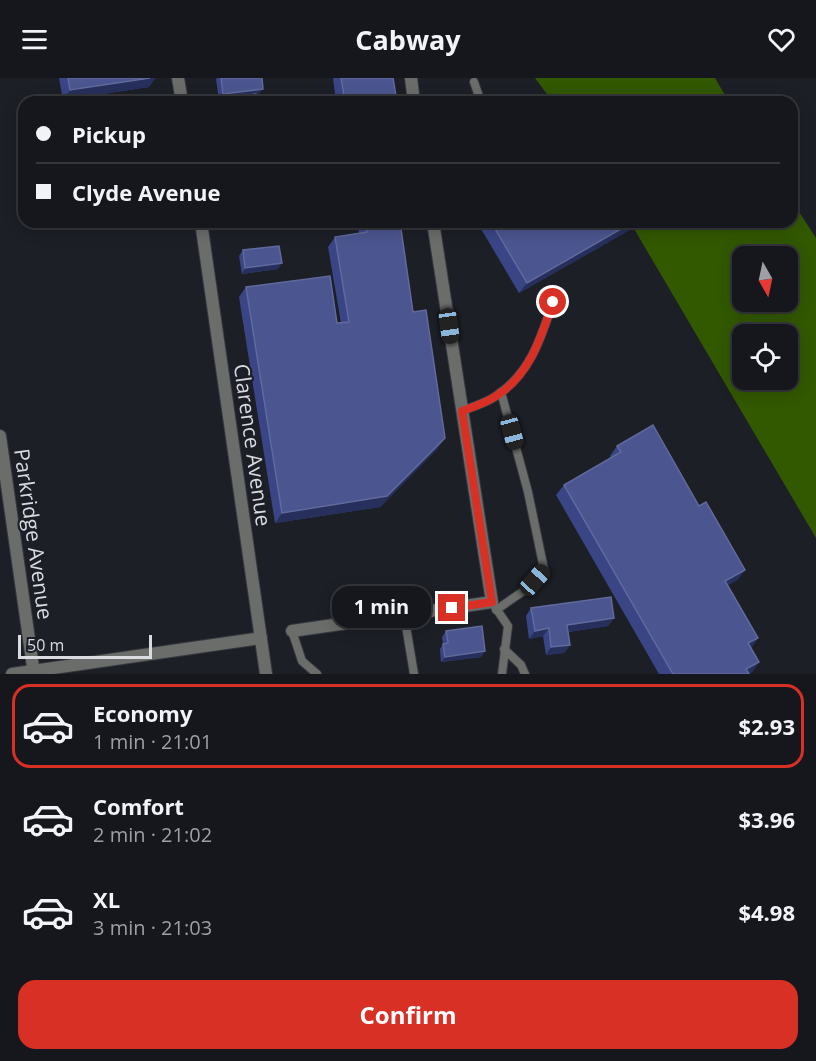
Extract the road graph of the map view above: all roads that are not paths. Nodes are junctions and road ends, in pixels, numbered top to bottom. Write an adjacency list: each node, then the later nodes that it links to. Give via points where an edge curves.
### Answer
1 (178, 78): 4 (street)
2 (411, 78): 5 (street)
3 (474, 82): 6 (lane)
4 (181, 96)
5 (413, 96)
6 (479, 96)
7 (202, 228): 16 (street, Clarence Avenue)
8 (434, 228): 11 (street)
9 (553, 302): 10 (lane, via 537,350)
10 (501, 392): 11 (lane); 13 (lane, via 544,570 525,590)
11 (462, 411): 13 (street)
12 (0, 436): 18 (street, Parkridge Avenue)
13 (494, 606): 14 (street); 17 (lane, via 508,626)
14 (404, 614): 15 (street); 22 (lane)
15 (292, 631): 21 (lane, via 302,661)
16 (261, 638): 18 (street); 20 (street, Clarence Avenue)
17 (504, 649): 23 (lane); 24 (lane)
18 (34, 672): 19 (street)
19 (12, 674)
20 (266, 674)
21 (317, 674)
22 (414, 674)
23 (502, 674)
24 (525, 674)

